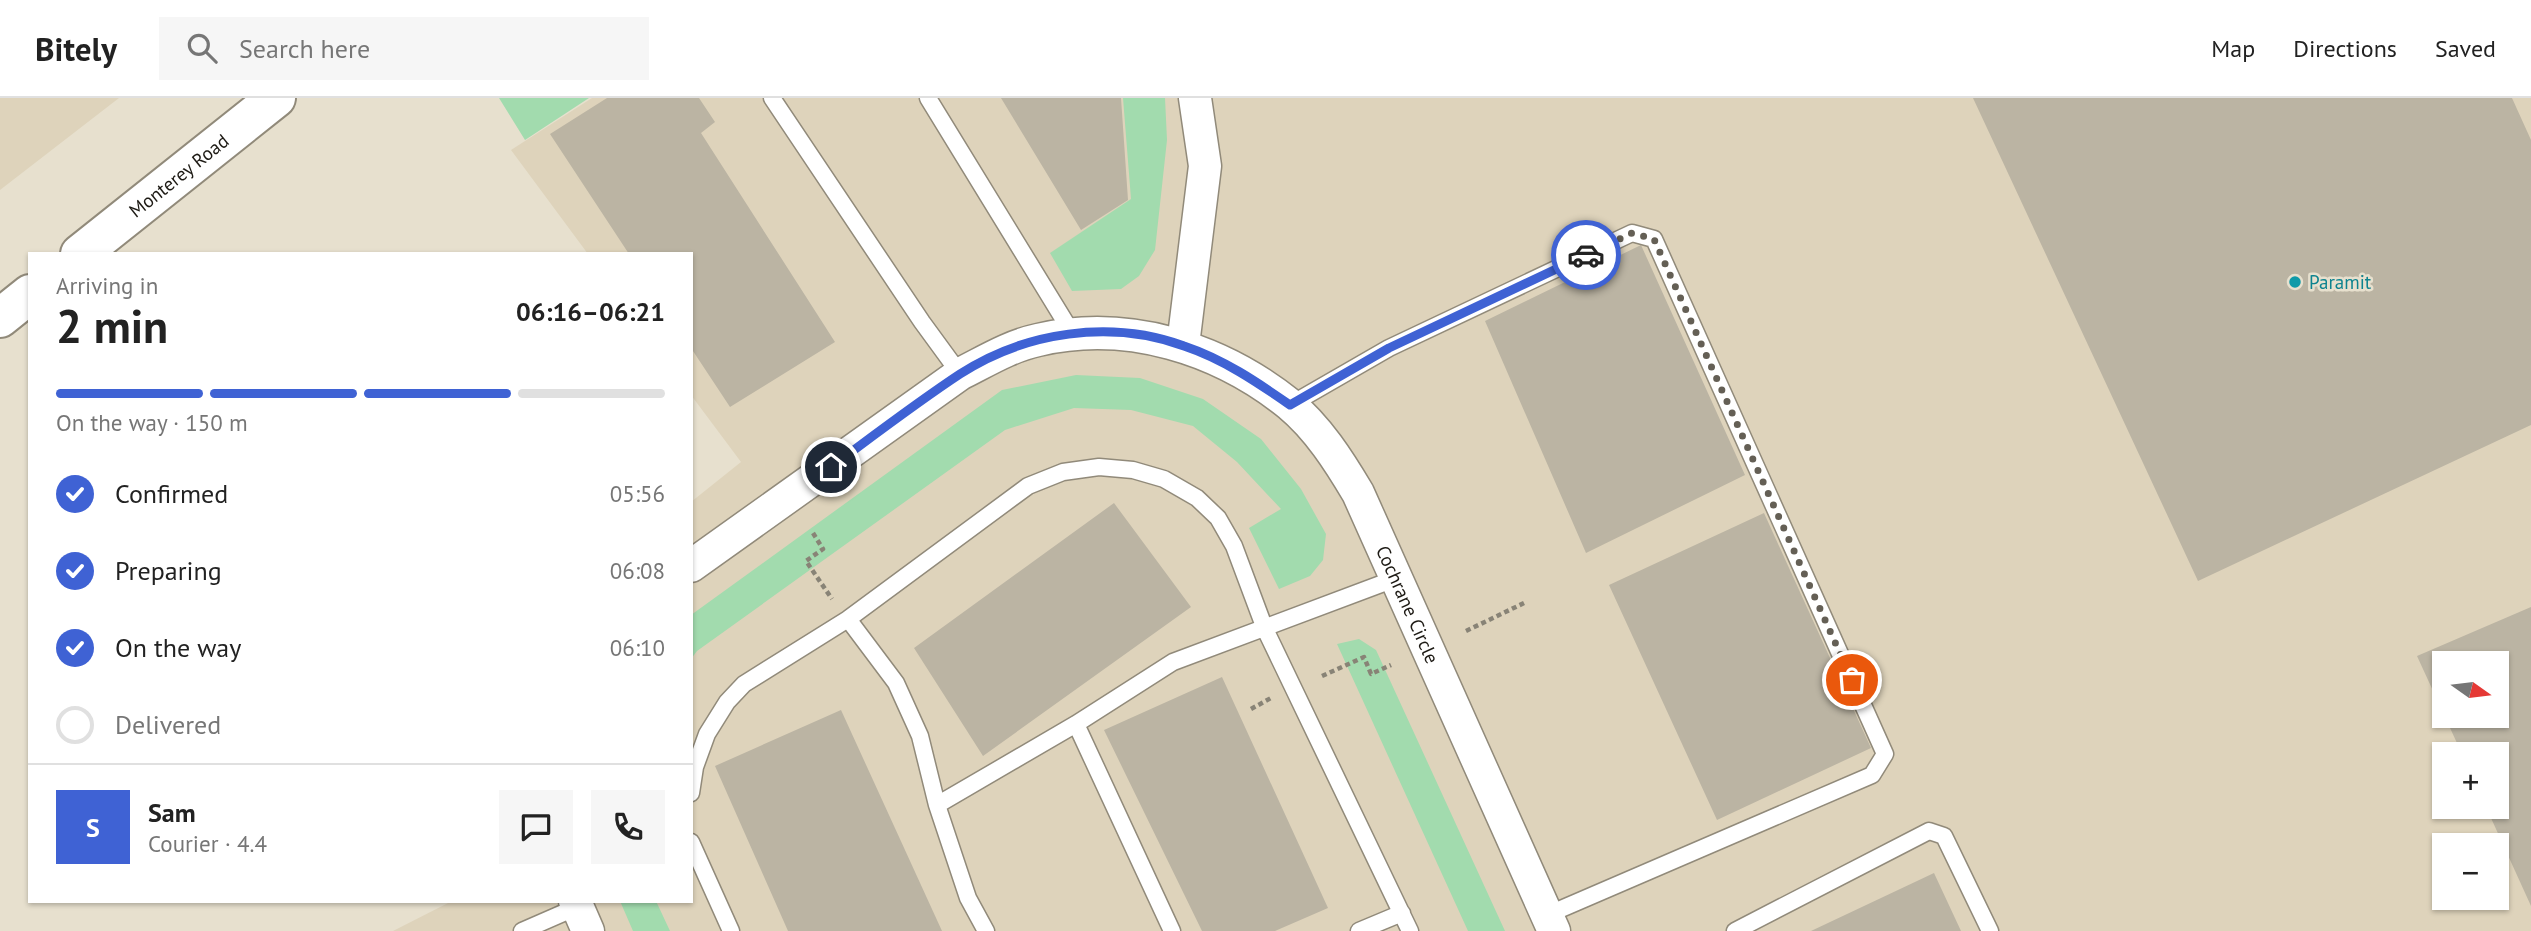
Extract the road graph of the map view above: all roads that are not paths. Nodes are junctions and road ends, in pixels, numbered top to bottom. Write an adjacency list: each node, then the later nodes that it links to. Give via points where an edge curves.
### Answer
1 (276, 98): 5 (main road, Monterey Road)
2 (772, 98): 10 (lane)
3 (928, 98): 8 (lane)
4 (1195, 98): 9 (street, via 1205,166)
5 (83, 252)
6 (28, 296): 7 (main road)
7 (0, 318)
8 (1072, 333): 9 (street, Cochrane Circle, via 1130,335); 10 (street, Cochrane Circle, via 1002,352)
9 (1183, 345): 11 (street, Cochrane Circle, via 1227,364)
10 (960, 374): 12 (street, Cochrane Circle)
11 (1290, 405): 13 (street, Cochrane Circle, via 1318,434 1358,493); 22 (lane, via 1389,348 1632,233 1654,239 1885,754 1872,775)
12 (693, 565)
13 (1397, 578): 15 (lane); 22 (street, Cochrane Circle)
14 (848, 619): 15 (lane, via 1028,486 1063,472 1098,467 1164,479 1197,498 1218,518 1234,546); 17 (lane, via 744,684 707,734); 18 (lane, via 897,683 920,736)
15 (1265, 629): 16 (lane, via 1173,662); 21 (lane)
16 (1076, 724): 18 (lane); 26 (lane)
17 (693, 780)
18 (937, 805): 25 (lane, via 968,898)
19 (693, 847): 24 (lane)
20 (580, 913): 23 (lane)
21 (1402, 913): 27 (lane); 28 (lane)
22 (1551, 923)
23 (522, 931)
24 (730, 931)
25 (986, 931)
26 (1172, 931)
27 (1359, 931)
28 (1410, 931)
29 (1735, 931): 30 (lane, via 1929,831 1944,836)
30 (1990, 931)

